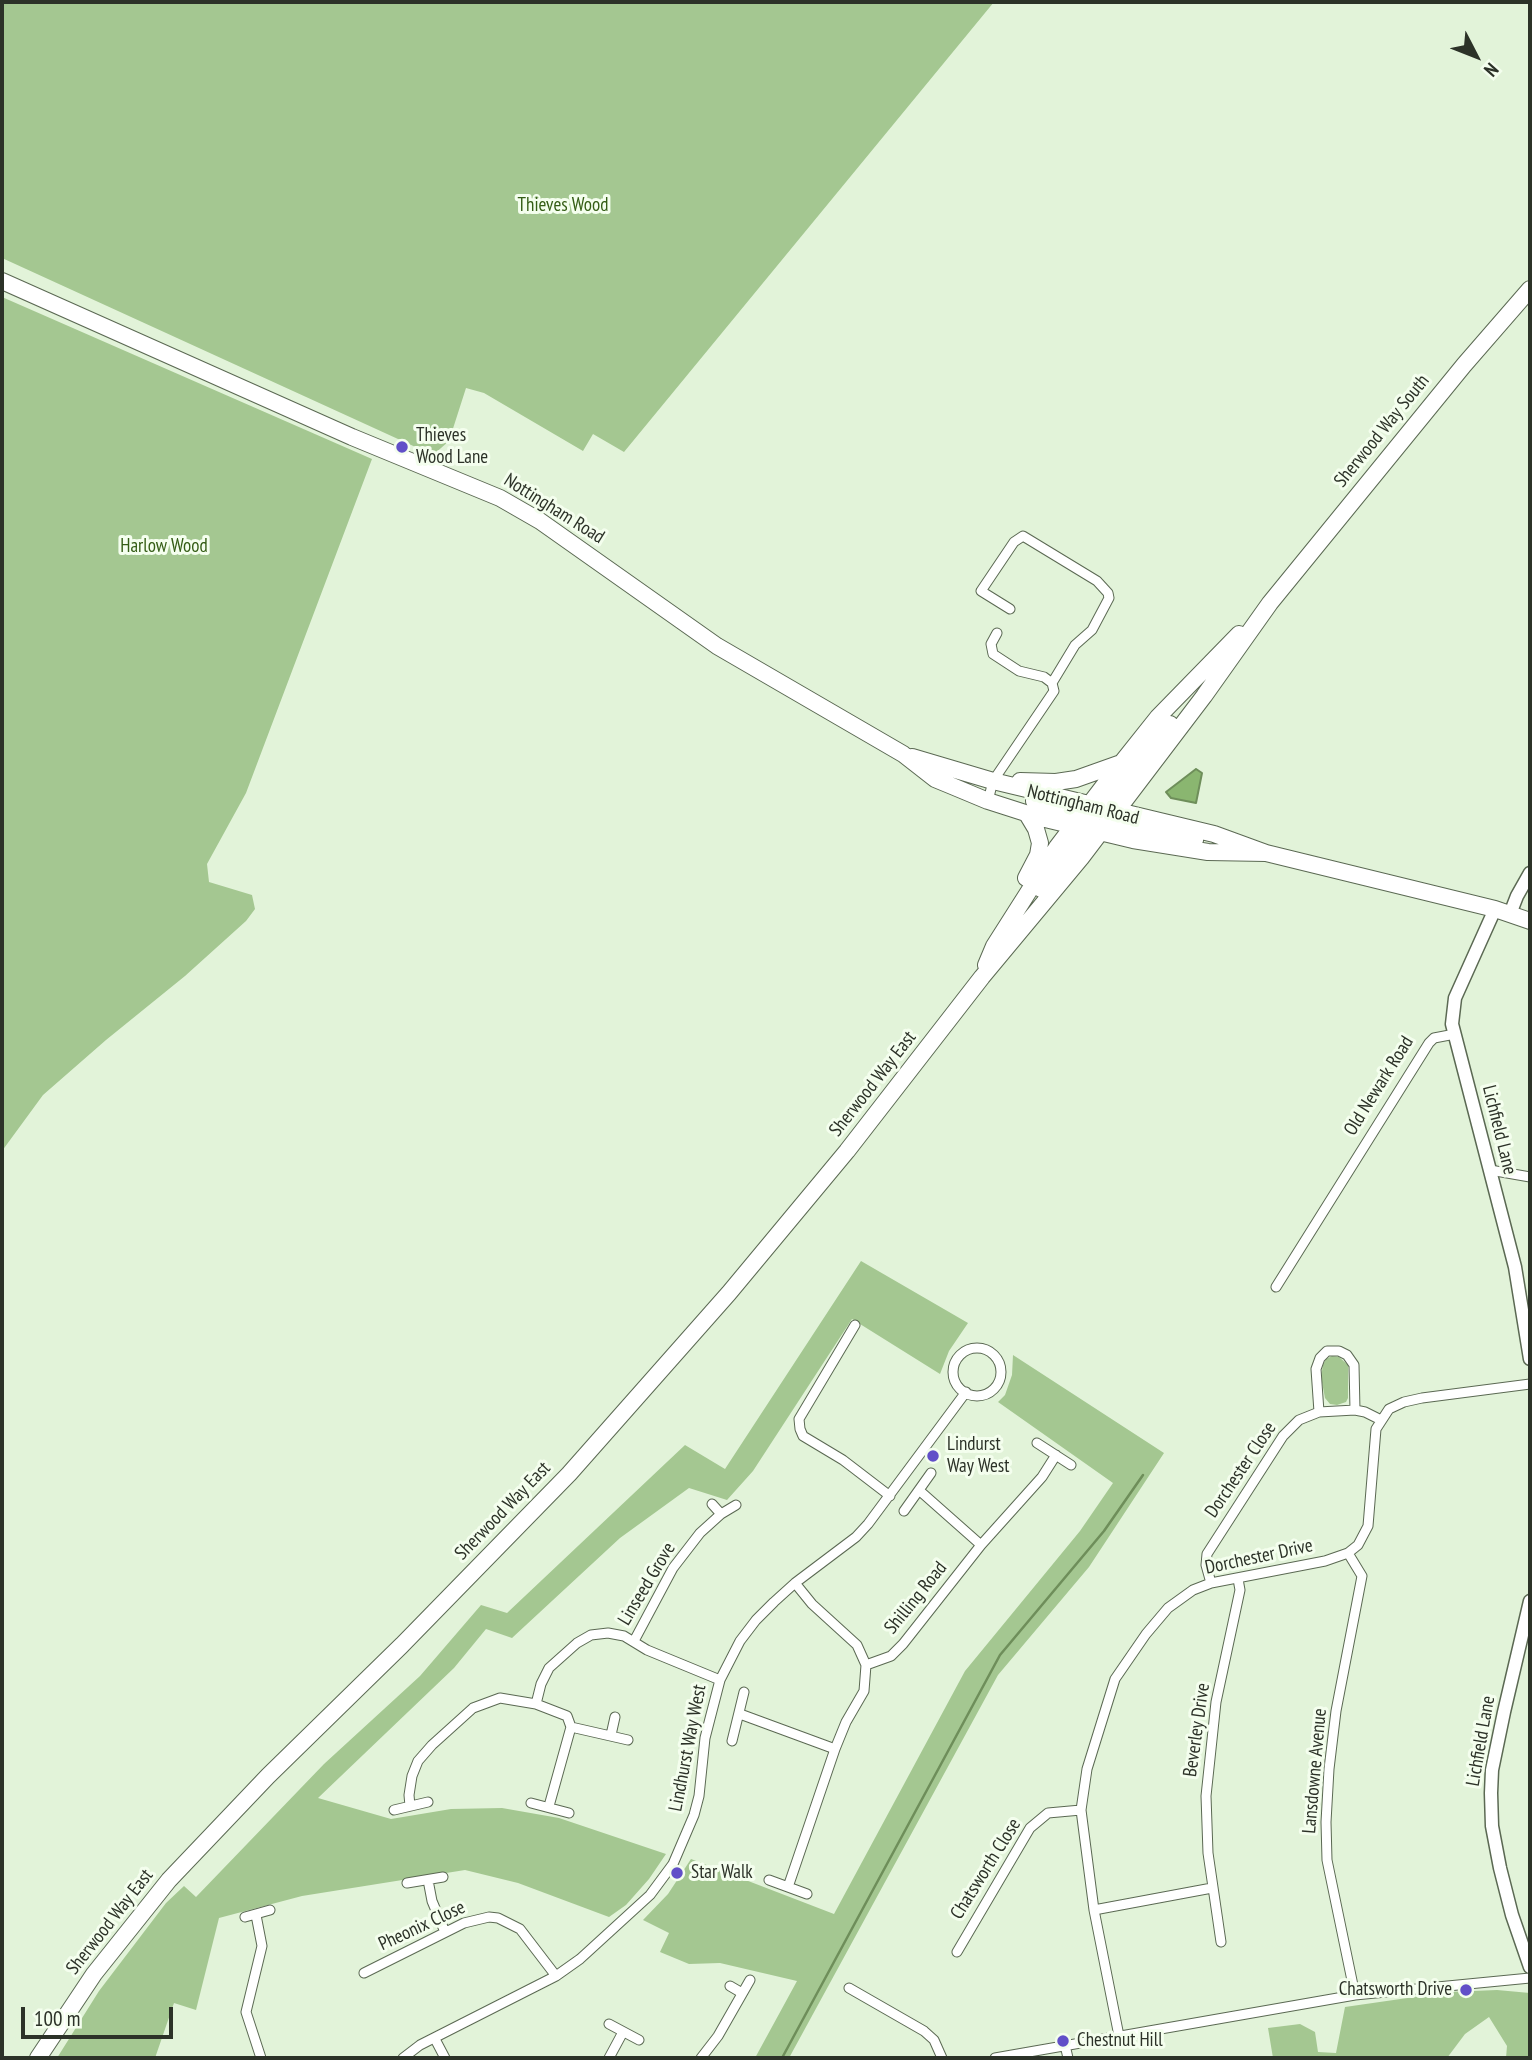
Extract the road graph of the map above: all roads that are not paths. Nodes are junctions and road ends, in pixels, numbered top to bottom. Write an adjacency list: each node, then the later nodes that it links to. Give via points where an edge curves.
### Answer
1 (2, 281): 7 (highway, Nottingham Road, via 500,498 540,521 717,646)
2 (1530, 289): 3 (highway, Sherwood Way South)
3 (1270, 603): 8 (highway, Sherwood Way South, via 1170,704); 12 (highway, Sherwood Way South, via 1204,696)
4 (1010, 609): 6 (street, via 981,591 1014,542 1023,536 1097,581 1108,593 1092,630 1075,645)
5 (997, 633): 6 (street, via 991,644 993,654 1019,671)
6 (1052, 683): 9 (street, via 1054,691)
7 (903, 754): 9 (highway, Nottingham Road); 10 (highway, Nottingham Road, via 935,779)
8 (1121, 763): 9 (highway, via 1066,781); 12 (highway, Sherwood Way South)
9 (993, 781): 10 (street); 12 (highway, Nottingham Road)
10 (988, 802): 11 (highway, Nottingham Road)
11 (1027, 814): 12 (highway, Nottingham Road); 16 (highway, via 1040,843)
12 (1095, 818): 13 (highway, Nottingham Road, via 1214,834); 13 (highway, Nottingham Road, via 1133,840 1208,852); 16 (highway, via 1034,897); 18 (highway, Sherwood Way East, via 1036,914)
13 (1266, 853): 15 (highway, Nottingham Road)
14 (1530, 873): 15 (street)
15 (1503, 912): 17 (highway, Nottingham Road); 19 (street, via 1455,998)
16 (1014, 915): 18 (highway, Sherwood Way East, via 994,946)
17 (1530, 921)
18 (982, 977): 96 (highway, Sherwood Way East, via 847,1151 569,1474 169,1881 94,1974)
19 (1455, 1034): 20 (street, Lichfield Lane); 22 (street, Old Newark Road, via 1429,1043)
20 (1490, 1170): 21 (street); 24 (street, Lichfield Lane, via 1515,1267)
21 (1530, 1177)
22 (1276, 1287)
23 (855, 1325): 35 (street, via 799,1419 800,1429 803,1436)
24 (1530, 1359)
25 (1530, 1384): 29 (street, via 1405,1402 1389,1409)
26 (966, 1392): 26 (street, via 954,1377 961,1354 973,1349 991,1352 1001,1367 997,1385 982,1395); 35 (street, Lindhurst Way West)
27 (1355, 1410): 28 (street, Dorchester Close); 28 (street, via 1354,1365 1347,1355 1327,1351 1316,1369); 29 (street, Dorchester Close)
28 (1319, 1412): 44 (street, Dorchester Close, via 1298,1420 1283,1436 1222,1528 1208,1554)
29 (1381, 1420): 41 (street, via 1376,1429 1368,1526)
30 (1037, 1443): 31 (street)
31 (1056, 1455): 32 (street); 40 (street, Shilling Road, via 1035,1486)
32 (1071, 1465)
33 (932, 1473): 34 (street)
34 (920, 1490): 38 (street); 40 (street)
35 (890, 1496): 43 (street, Lindhurst Way West, via 856,1537)
36 (712, 1504): 39 (street)
37 (736, 1505): 39 (street, Linseed Grove)
38 (904, 1511)
39 (720, 1514): 46 (street, Linseed Grove, via 673,1568)
40 (981, 1545): 47 (street, Shilling Road, via 903,1644 891,1656)
41 (1348, 1553): 42 (street, Dorchester Drive); 89 (street, Lansdowne Avenue, via 1362,1576 1336,1711 1326,1822 1327,1860)
42 (1238, 1579): 44 (street, Dorchester Drive); 70 (street, Beverley Drive, via 1235,1623 1216,1702 1206,1796)
43 (795, 1583): 47 (street, via 857,1645); 48 (street, Lindhurst Way West, via 756,1620)
44 (1211, 1583): 63 (street, Dorchester Drive, via 1168,1608 1115,1679 1087,1769)
45 (1530, 1601): 81 (street, Lichfield Lane, via 1492,1770 1491,1793 1500,1868)
46 (634, 1641): 48 (street); 50 (street, via 608,1633 577,1643 549,1668)
47 (866, 1665): 57 (street, via 864,1691)
48 (720, 1680): 83 (street, Lindhurst Way West, via 705,1738 699,1796 673,1864 638,1908)
49 (744, 1692): 51 (street)
50 (536, 1704): 53 (street, via 567,1716); 60 (street, via 500,1698 473,1708 418,1761)
51 (740, 1714): 56 (street); 57 (street)
52 (615, 1717): 54 (street)
53 (571, 1727): 54 (street); 61 (street)
54 (611, 1735): 55 (street)
55 (628, 1740)
56 (732, 1741)
57 (835, 1749): 69 (street)
58 (428, 1802): 60 (street)
59 (531, 1803): 61 (street)
60 (410, 1806): 62 (street)
61 (549, 1806): 64 (street)
62 (394, 1810)
63 (1081, 1810): 73 (street, Dorchester Drive); 77 (street, Chatsworth Close, via 1048,1814 1030,1828)
64 (569, 1812)
65 (443, 1877): 66 (street)
66 (428, 1880): 68 (street); 76 (street)
67 (769, 1880): 69 (street)
68 (407, 1883)
69 (788, 1886): 71 (street)
70 (1212, 1888): 73 (street); 78 (street, Beverley Drive)
71 (807, 1894)
72 (270, 1910): 74 (street)
73 (1094, 1910): 92 (street, Dorchester Drive)
74 (256, 1915): 75 (street); 97 (street, via 262,1946 246,2012)
75 (245, 1917)
76 (445, 1932): 82 (street, Pheonix Close); 83 (street, Pheonix Close, via 477,1918 498,1918 520,1930)
77 (964, 1940): 79 (street, Chatsworth Close); 80 (street, Chatsworth Close)
78 (1221, 1942)
79 (974, 1946)
80 (957, 1952)
81 (1530, 1967)
82 (363, 1973)
83 (555, 1976): 93 (street, Lindhurst Way West)
84 (1530, 1978): 89 (street)
85 (750, 1980): 88 (street)
86 (730, 1986): 88 (street)
87 (849, 1988): 102 (street, via 924,2031)
88 (741, 1993): 101 (street)
89 (1355, 1995): 92 (street)
90 (609, 2024): 91 (street)
91 (624, 2032): 94 (street); 100 (street)
92 (1119, 2036): 95 (street)
93 (435, 2039): 98 (street, Lindhurst Way West); 99 (street)
94 (639, 2040)
95 (1065, 2045): 103 (street); 104 (street)
96 (38, 2058)
97 (261, 2058)
98 (404, 2058)
99 (445, 2058)
100 (609, 2058)
101 (701, 2058)
102 (942, 2058)
103 (995, 2058)
104 (1068, 2058)

